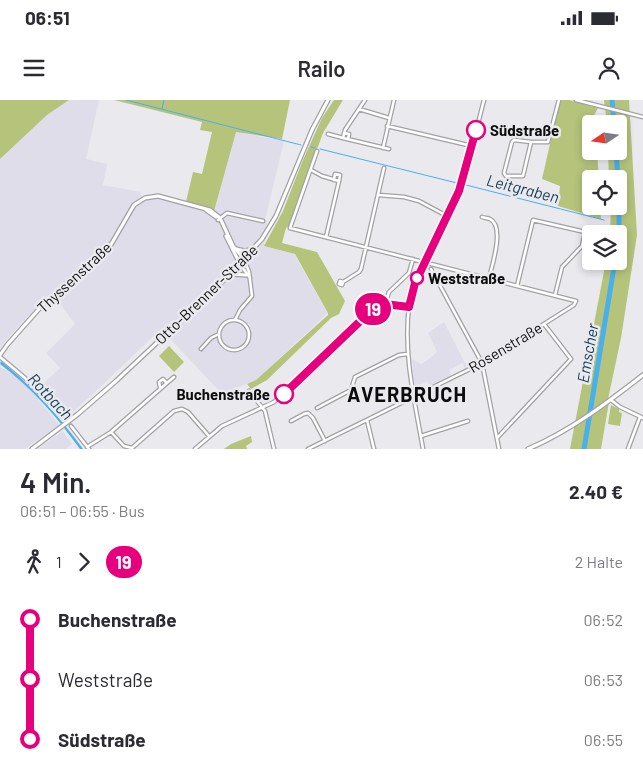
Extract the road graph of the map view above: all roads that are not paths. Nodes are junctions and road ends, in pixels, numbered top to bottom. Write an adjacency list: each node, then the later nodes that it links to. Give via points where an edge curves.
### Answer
1 (328, 100): 32 (street, Otto-Brenner-Straße, via 276,216)
2 (365, 100): 7 (street)
3 (394, 100): 9 (street)
4 (484, 100): 16 (street)
5 (559, 100): 15 (street, via 548,142)
6 (576, 100): 8 (street)
7 (359, 109): 9 (street); 11 (street)
8 (643, 117)
9 (389, 118): 10 (street)
10 (387, 126): 16 (street); 17 (street)
11 (344, 133): 13 (street); 14 (street, via 349,134)
12 (328, 134): 13 (street)
13 (343, 138): 14 (street)
14 (348, 139): 17 (street)
15 (531, 142): 15 (street, via 523,176 506,176 512,142)
16 (472, 146): 25 (street)
17 (384, 148): 18 (street)
18 (389, 149)
19 (317, 152): 21 (street)
20 (384, 168): 24 (street)
21 (311, 170): 22 (street); 29 (street, via 290,228)
22 (334, 180): 23 (street); 23 (street, via 335,174 340,175)
23 (339, 181): 29 (street)
24 (378, 195): 25 (street, via 419,201); 30 (street)
25 (448, 216): 35 (street)
26 (482, 217): 41 (street, via 491,219 497,232)
27 (219, 219): 28 (street, via 227,213); 31 (street, Thyssenstraße); 36 (street, Thyssenstraße); 52 (street, Thyssenstraße, via 203,207 158,196 148,196 134,204 109,248 39,309)
28 (263, 221)
29 (326, 238): 30 (street)
30 (366, 248): 33 (street); 42 (street, via 359,272)
31 (236, 249): 32 (street); 34 (street, Thyssenstraße)
32 (253, 249): 34 (street, Otto-Brenner-Straße)
33 (414, 259): 35 (street); 45 (street, via 409,273 389,292)
34 (244, 260): 36 (street, Otto-Brenner-Straße); 40 (street)
35 (424, 262): 41 (street); 46 (street)
36 (240, 264): 38 (street, Otto-Brenner-Straße); 39 (street)
37 (431, 269): 53 (street)
38 (230, 274): 39 (street); 75 (street, Otto-Brenner-Straße, via 116,381)
39 (246, 275): 40 (street)
40 (250, 278): 47 (street, via 252,296)
41 (489, 278): 43 (street)
42 (343, 282)
43 (517, 286): 44 (street); 44 (street, via 533,220 585,232 582,246 562,267)
44 (555, 295): 48 (street, Rosenstraße, via 576,301)
45 (385, 304): 46 (street); 61 (street, via 376,306 293,386)
46 (409, 307): 51 (street)
47 (235, 320): 49 (street, via 224,324); 49 (street, via 244,324 250,333 245,347 230,350)
48 (544, 324): 53 (street, Rosenstraße); 72 (street, via 571,359)
49 (219, 334): 50 (street)
50 (201, 348)
51 (408, 354): 59 (street); 62 (street, via 399,355 355,377 352,390)
52 (0, 356): 63 (street)
53 (482, 363): 59 (street, Rosenstraße); 72 (street)
54 (643, 375): 60 (street)
55 (174, 377): 56 (street)
56 (167, 383): 57 (street); 57 (street, via 161,380)
57 (160, 387): 69 (street)
58 (249, 391): 61 (street)
59 (414, 398): 65 (street, Rosenstraße); 71 (street)
60 (611, 400): 64 (street); 83 (street)
61 (263, 408): 70 (street, via 222,426); 78 (street)
62 (318, 408)
63 (63, 416)
64 (642, 418): 84 (street)
65 (367, 420): 73 (street, Rosenstraße); 80 (street)
66 (292, 421): 73 (street, via 308,413)
67 (468, 421): 71 (street)
68 (71, 426): 74 (street)
69 (111, 432): 74 (street); 76 (street)
70 (209, 436): 76 (street, via 188,412 179,409); 77 (street)
71 (421, 436): 81 (street)
72 (497, 438): 82 (street)
73 (325, 441): 79 (street, Rosenstraße)
74 (88, 448)
75 (32, 449)
76 (130, 449)
77 (195, 449)
78 (274, 449)
79 (308, 449)
80 (374, 449)
81 (423, 449)
82 (499, 449)
83 (528, 449)
84 (627, 449)

